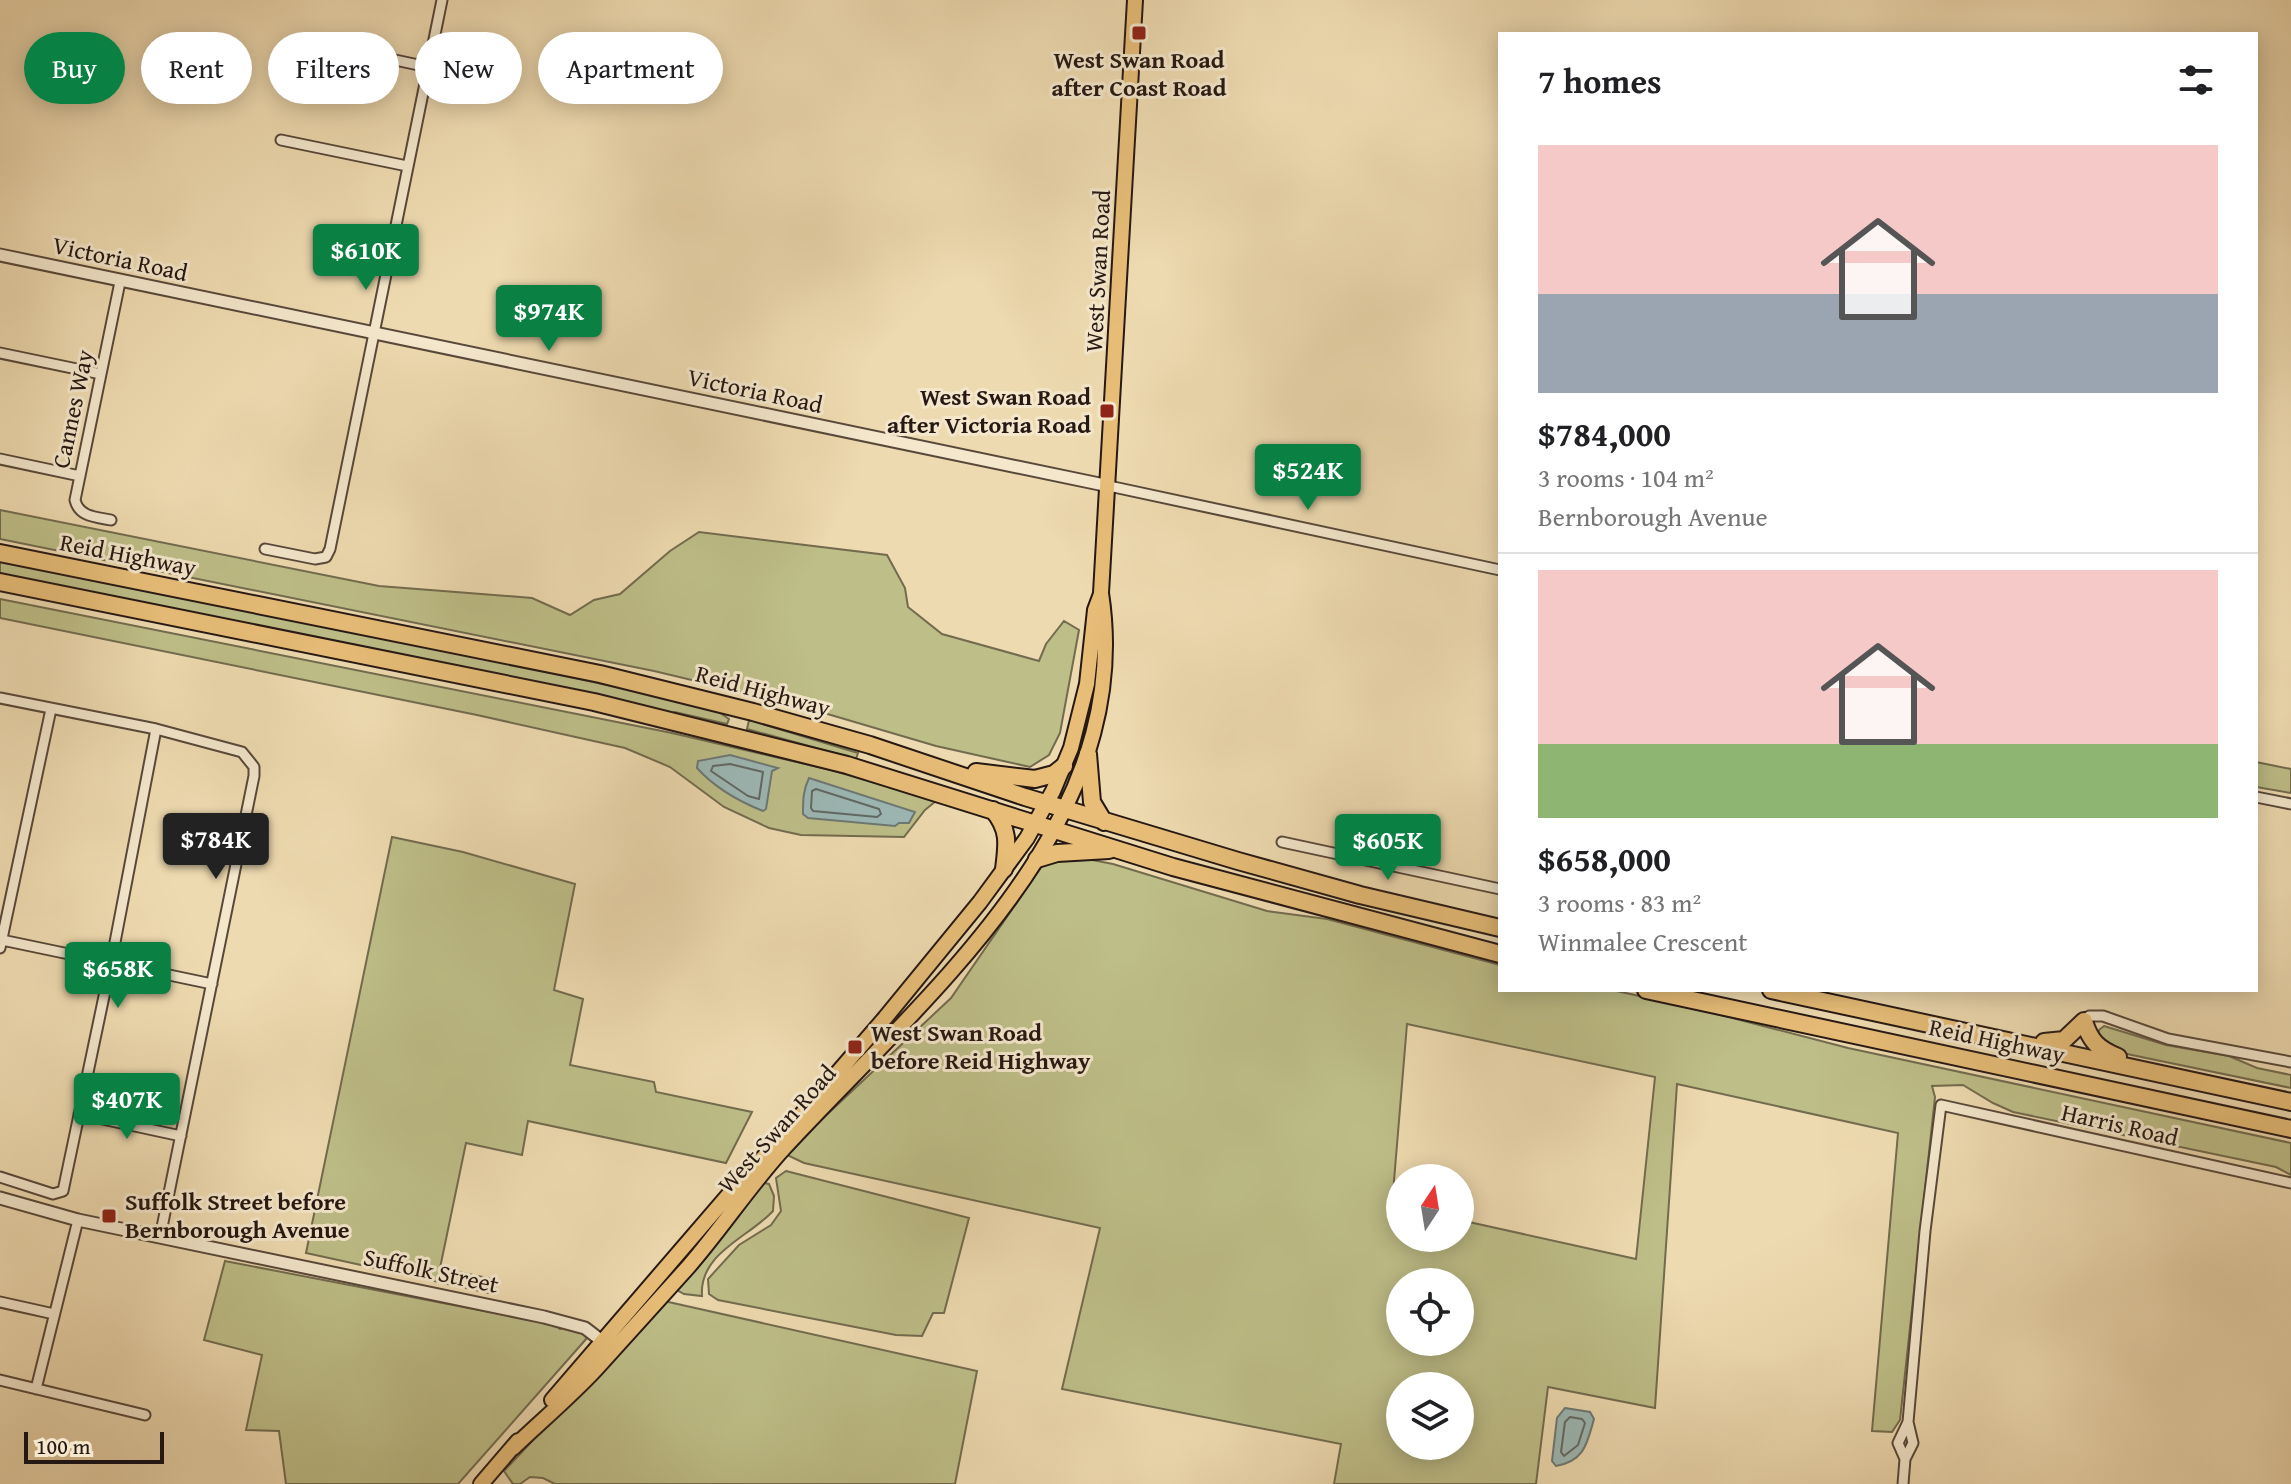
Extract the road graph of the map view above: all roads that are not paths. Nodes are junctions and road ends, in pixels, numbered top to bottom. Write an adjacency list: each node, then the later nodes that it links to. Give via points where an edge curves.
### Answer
1 (442, 0): 3 (street)
2 (1135, 0): 14 (main road, West Swan Road)
3 (435, 32)
4 (420, 104): 6 (street)
5 (281, 140): 6 (street)
6 (407, 166): 9 (street)
7 (0, 255): 8 (street, Victoria Road)
8 (120, 282): 9 (street, Victoria Road); 11 (street, Cannes Way)
9 (374, 334): 14 (street, Victoria Road); 16 (street, via 326,557)
10 (0, 353): 11 (street)
11 (101, 374): 13 (street, Cannes Way)
12 (0, 459): 13 (street)
13 (80, 476): 15 (street, Cannes Way, via 77,507 86,515)
14 (1109, 486): 18 (street, Victoria Road); 20 (main road, West Swan Road)
15 (111, 520)
16 (265, 549)
17 (0, 553): 26 (highway, Reid Highway, via 600,674 753,712)
18 (1498, 570)
19 (0, 582): 31 (highway, via 594,702 847,765)
20 (1101, 593): 24 (main road, West Swan Road, via 1105,669); 25 (main road, West Swan Road, via 1081,710)
21 (0, 698): 22 (street)
22 (51, 709): 23 (street); 40 (street)
23 (156, 729): 44 (street); 45 (street, via 242,752 254,767)
24 (1088, 754): 30 (main road, West Swan Road); 32 (highway, via 1092,802)
25 (1064, 766): 26 (highway, via 1035,779); 28 (main road, West Swan Road)
26 (959, 774): 28 (highway, Reid Highway)
27 (2258, 797): 29 (street)
28 (1047, 804): 30 (highway, Reid Highway); 33 (main road, West Swan Road)
29 (2291, 804)
30 (1065, 809): 32 (highway, Reid Highway); 34 (main road, West Swan Road)
31 (993, 810): 33 (highway); 38 (highway, via 1007,834)
32 (1104, 822): 41 (highway, Reid Highway, via 1360,895)
33 (1035, 824): 34 (highway); 38 (main road, West Swan Road)
34 (1054, 830): 36 (highway); 37 (main road, West Swan Road)
35 (1282, 842): 39 (street)
36 (1114, 850): 37 (highway); 43 (highway)
37 (1037, 859): 63 (main road, West Swan Road, via 956,963 782,1150 688,1266)
38 (1004, 869): 63 (main road, West Swan Road)
39 (1498, 889)
40 (4, 914): 42 (street)
41 (1498, 928)
42 (1, 944): 44 (street)
43 (1498, 953)
44 (111, 963): 45 (street); 53 (street)
45 (212, 984): 55 (street)
46 (1655, 992): 54 (highway, Reid Highway)
47 (1781, 992): 49 (highway, Reid Highway)
48 (2084, 1021): 49 (highway, via 2055,1043); 50 (street, via 2103,1016 2168,1039); 51 (highway, via 2093,1042 2105,1052)
49 (1987, 1035): 51 (highway, Reid Highway)
50 (2291, 1062)
51 (2171, 1075): 52 (highway, Reid Highway)
52 (2291, 1102)
53 (79, 1114): 55 (street); 56 (street, via 60,1194)
54 (2291, 1132)
55 (181, 1136): 60 (street)
56 (0, 1177)
57 (2291, 1183): 68 (street, Harris Road, via 1941,1105 1908,1422 1913,1443)
58 (0, 1198): 59 (street, Suffolk Street)
59 (78, 1220): 60 (street, Suffolk Street); 62 (street)
60 (160, 1237): 63 (street, Suffolk Street, via 578,1325)
61 (0, 1302): 62 (street)
62 (54, 1314): 65 (street)
63 (608, 1345): 67 (main road, West Swan Road)
64 (0, 1380): 65 (street)
65 (36, 1389): 66 (street)
66 (145, 1415)
67 (481, 1484)
68 (1903, 1484)

